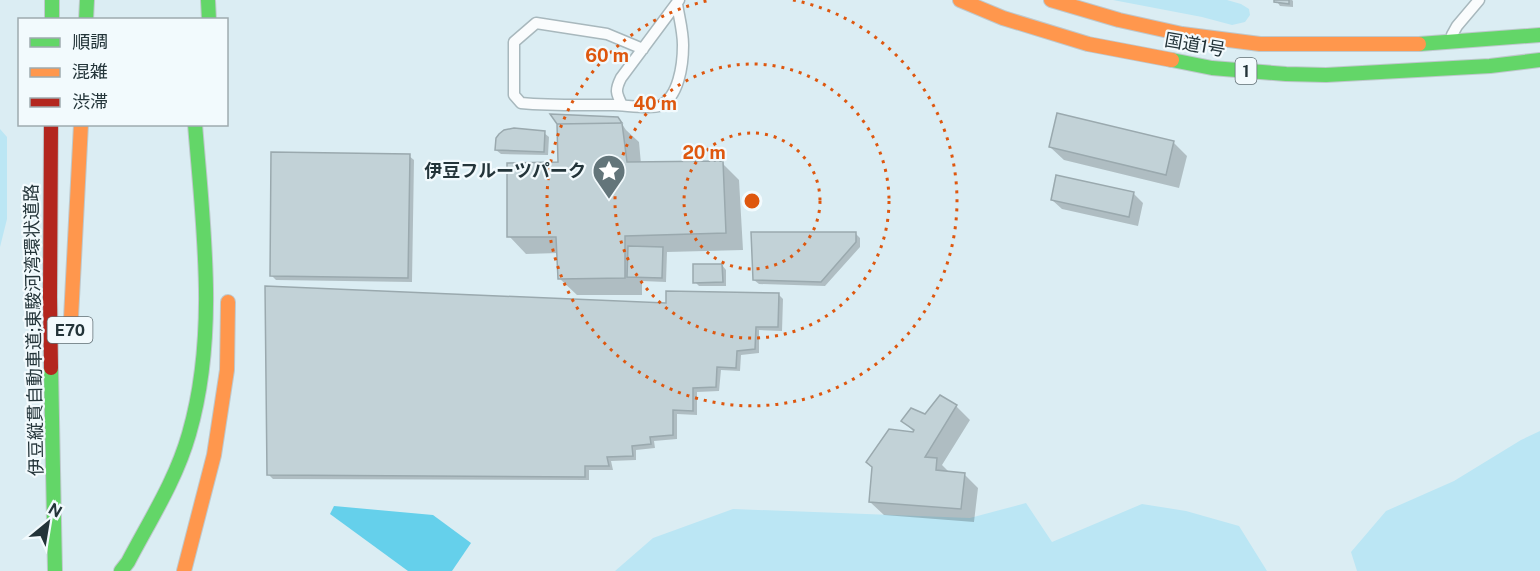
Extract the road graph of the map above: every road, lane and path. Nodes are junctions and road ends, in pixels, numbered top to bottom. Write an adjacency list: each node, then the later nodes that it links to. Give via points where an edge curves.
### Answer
1 (52, 0): 8 (highway)
2 (87, 0): 9 (highway)
3 (208, 0): 10 (highway)
4 (960, 0): 14 (highway, 国道1号 / 1, via 1003,18 1088,44 1212,68 1326,75)
5 (1051, 0): 12 (highway, 国道1号 / 1, via 1182,34 1260,44)
6 (1479, 0): 12 (lane)
7 (678, 2): 13 (lane); 15 (lane, via 684,44 675,89 657,107)
8 (52, 18)
9 (86, 18)
10 (209, 18)
11 (1540, 35): 12 (highway, 国道1号 / 1)
12 (1448, 43)
13 (643, 49): 15 (lane, via 617,86); 15 (lane, via 607,34 536,23 514,42 514,95 521,103)
14 (1540, 60)
15 (622, 105)
16 (51, 126): 22 (highway, 伊豆縦貫自動車道;東駿河湾環状道路 / E70)
17 (81, 126): 20 (highway, 伊豆縦貫自動車道;東駿河湾環状道路 / E70)
18 (195, 126): 23 (highway, via 207,284 203,370 190,431 174,477)
19 (228, 288): 25 (highway, via 227,370 214,455)
20 (69, 335)
21 (65, 394): 22 (highway, 伊豆縦貫自動車道;東駿河湾環状道路 / E70)
22 (55, 535): 24 (highway, 伊豆縦貫自動車道;東駿河湾環状道路 / E70)
23 (124, 566)
24 (55, 571)
25 (184, 571)

